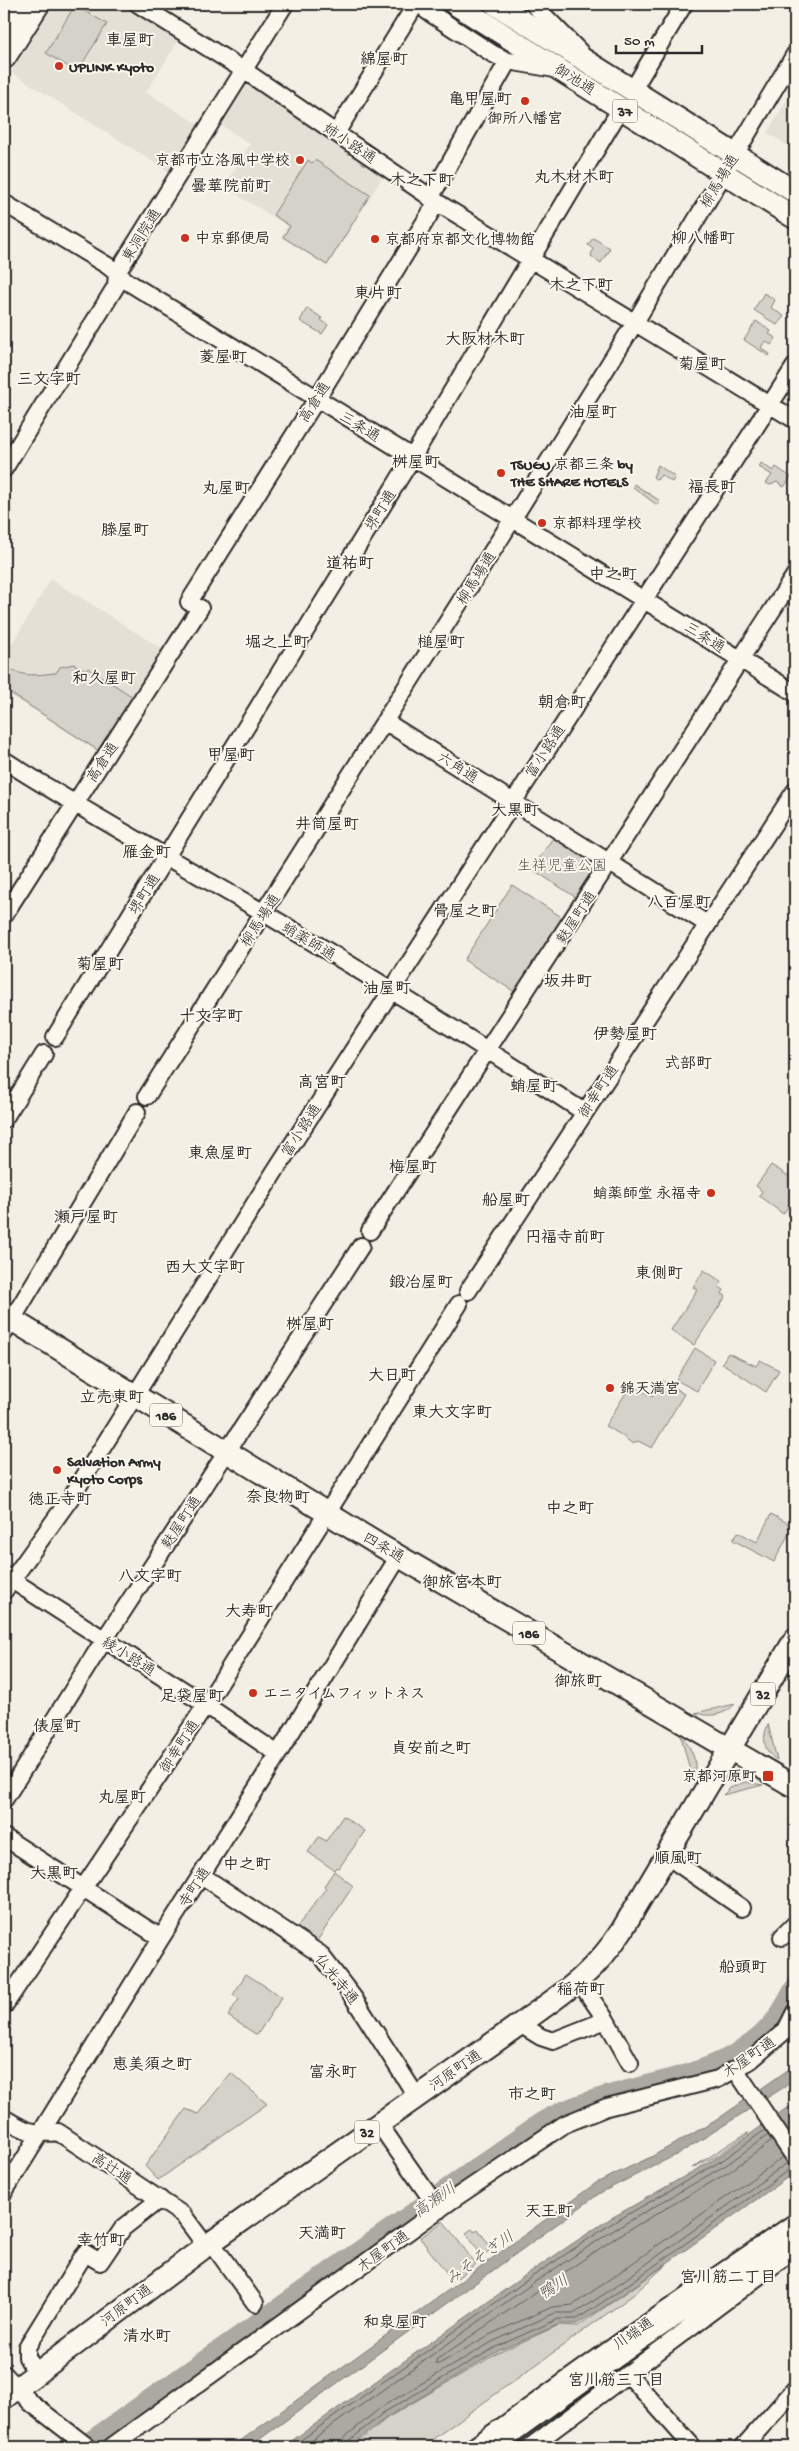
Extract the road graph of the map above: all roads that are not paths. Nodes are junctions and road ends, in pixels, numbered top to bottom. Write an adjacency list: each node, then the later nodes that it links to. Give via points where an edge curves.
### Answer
1 (14, 4): 11 (highway)
2 (37, 4): 13 (highway)
3 (138, 4): 17 (street, 姉小路通)
4 (285, 4): 17 (street, 東洞院通)
5 (416, 4): 19 (street)
6 (427, 4): 14 (street, via 427,11)
7 (455, 4): 16 (main road, 御池通 / 37)
8 (495, 4): 15 (main road, 御池通 / 37)
9 (684, 4): 18 (street, 堺町通)
10 (537, 5): 15 (street)
11 (4, 20)
12 (795, 54): 20 (street, 柳馬場通)
13 (4, 56)
14 (508, 61): 16 (street); 23 (street, 高倉通)
15 (591, 65): 18 (main road, 御池通 / 37)
16 (560, 69): 18 (main road, 御池通 / 37)
17 (245, 71): 19 (street, 姉小路通); 27 (street, 東洞院通)
18 (626, 99): 20 (main road, 御池通 / 37); 21 (main road, 御池通 / 37); 26 (street, 堺町通)
19 (336, 133): 23 (street, 姉小路通)
20 (735, 156): 21 (street, 柳馬場通); 22 (main road, 御池通 / 37)
21 (724, 174): 25 (main road, 御池通 / 37); 28 (street, 柳馬場通)
22 (795, 192)
23 (433, 200): 26 (street, 姉小路通); 30 (street, 高倉通)
24 (4, 203): 27 (street, 三条通)
25 (795, 218)
26 (530, 260): 28 (street, 姉小路通); 33 (street, 堺町通)
27 (117, 273): 30 (street, 三条通); 34 (street, 東洞院通, via 116,286)
28 (634, 324): 31 (street, 姉小路通); 35 (street, 柳馬場通)
29 (795, 366): 31 (street, 富小路通)
30 (316, 400): 33 (street, 三条通); 44 (street, 高倉通)
31 (770, 404): 32 (street, 姉小路通); 37 (street, 富小路通)
32 (795, 420)
33 (412, 458): 35 (street, 三条通); 45 (street, 堺町通)
34 (4, 469)
35 (512, 520): 37 (street, 三条通); 40 (street, 柳馬場通)
36 (795, 575): 38 (street, 麩屋町通)
37 (644, 598): 38 (street, 三条通); 43 (street, 富小路通)
38 (740, 660): 39 (street, 三条通); 46 (street, 麩屋町通)
39 (795, 693)
40 (386, 722): 43 (street, 六角通); 47 (street, 柳馬場通)
41 (4, 760): 44 (street, 蛸薬師通)
42 (795, 791): 49 (street, 御幸町通)
43 (513, 802): 46 (street, 六角通); 50 (street, 富小路通)
44 (75, 805): 45 (street, 蛸薬師通); 48 (street, 高倉通)
45 (167, 857): 47 (street, 蛸薬師通); 51 (street, 堺町通)
46 (610, 863): 49 (street, 六角通); 52 (street, 麩屋町通)
47 (264, 913): 50 (street, 蛸薬師通); 54 (street, 柳馬場通)
48 (4, 915)
49 (707, 924): 56 (street, 御幸町通)
50 (391, 991): 52 (street, 蛸薬師通); 61 (street, 富小路通)
51 (55, 1037)
52 (489, 1050): 56 (street, 蛸薬師通); 58 (street, 麩屋町通)
53 (44, 1054): 57 (street)
54 (148, 1096)
55 (137, 1112): 60 (street)
56 (584, 1112): 63 (street, 御幸町通, via 463,1297)
57 (4, 1119)
58 (370, 1231)
59 (361, 1246): 62 (street, 麩屋町通)
60 (6, 1323): 61 (main road, 四条通 / 186)
61 (136, 1396): 62 (main road, 四条通 / 186); 65 (street, 富小路通, via 74,1493)
62 (226, 1452): 63 (main road, 四条通 / 186); 67 (street, 麩屋町通)
63 (328, 1514): 64 (main road, 四条通 / 186); 68 (street, 御幸町通)
64 (399, 1556): 69 (main road, 四条通 / 186); 70 (street, 寺町通)
65 (6, 1582): 67 (street, 綾小路通)
66 (795, 1638): 69 (main road, 河原町通 / 32)
67 (104, 1640): 68 (street, 綾小路通); 72 (street, 麩屋町通)
68 (206, 1705): 70 (street, 綾小路通); 76 (street, 御幸町通)
69 (731, 1749): 71 (main road, 四条通 / 186); 74 (main road, 河原町通 / 32)
70 (278, 1754): 75 (street, 寺町通)
71 (795, 1787)
72 (4, 1800)
73 (4, 1837): 76 (street)
74 (667, 1856): 77 (street); 81 (main road, 河原町通 / 32, via 608,1952)
75 (201, 1875): 80 (street, 寺町通); 88 (street, 仏光寺通, via 320,1954 353,1997)
76 (83, 1888): 80 (street); 82 (street, 御幸町通)
77 (742, 1908)
78 (795, 1924): 79 (street)
79 (782, 1936)
80 (161, 1938): 91 (street, 寺町通)
81 (580, 1980): 84 (street); 85 (main road, 河原町通 / 32)
82 (4, 2006)
83 (795, 2012): 87 (street, 木屋町通, via 786,2030)
84 (606, 2020): 85 (street, via 553,2041); 86 (street)
85 (520, 2024): 88 (main road, 河原町通 / 32)
86 (630, 2063)
87 (736, 2069): 92 (street); 95 (street, 木屋町通, via 718,2079 607,2107 566,2124)
88 (417, 2097): 90 (main road, 河原町通 / 32)
89 (4, 2118): 91 (street, 高辻通, via 25,2131)
90 (378, 2124): 95 (street); 98 (main road, 河原町通 / 32)
91 (39, 2134): 93 (street, 寺町通); 94 (street, 高辻通, via 58,2132)
92 (795, 2158)
93 (4, 2192)
94 (160, 2199): 98 (street, 高辻通, via 189,2222); 101 (street, via 123,2228 100,2262 85,2252 27,2347 27,2357)
95 (437, 2207): 106 (street, 木屋町通)
96 (795, 2222): 107 (street, 川端通)
97 (795, 2237): 108 (street, 川端通, via 637,2344)
98 (209, 2244): 100 (street, 高辻通); 101 (main road, 河原町通 / 32)
99 (795, 2249): 102 (street)
100 (255, 2303)
101 (36, 2373): 103 (main road, 河原町通 / 32)
102 (628, 2374): 109 (street); 110 (street)
103 (8, 2387): 105 (street)
104 (795, 2389): 111 (street)
105 (84, 2444)
106 (111, 2447)
107 (473, 2447)
108 (495, 2447)
109 (530, 2447)
110 (693, 2447)
111 (743, 2447)

